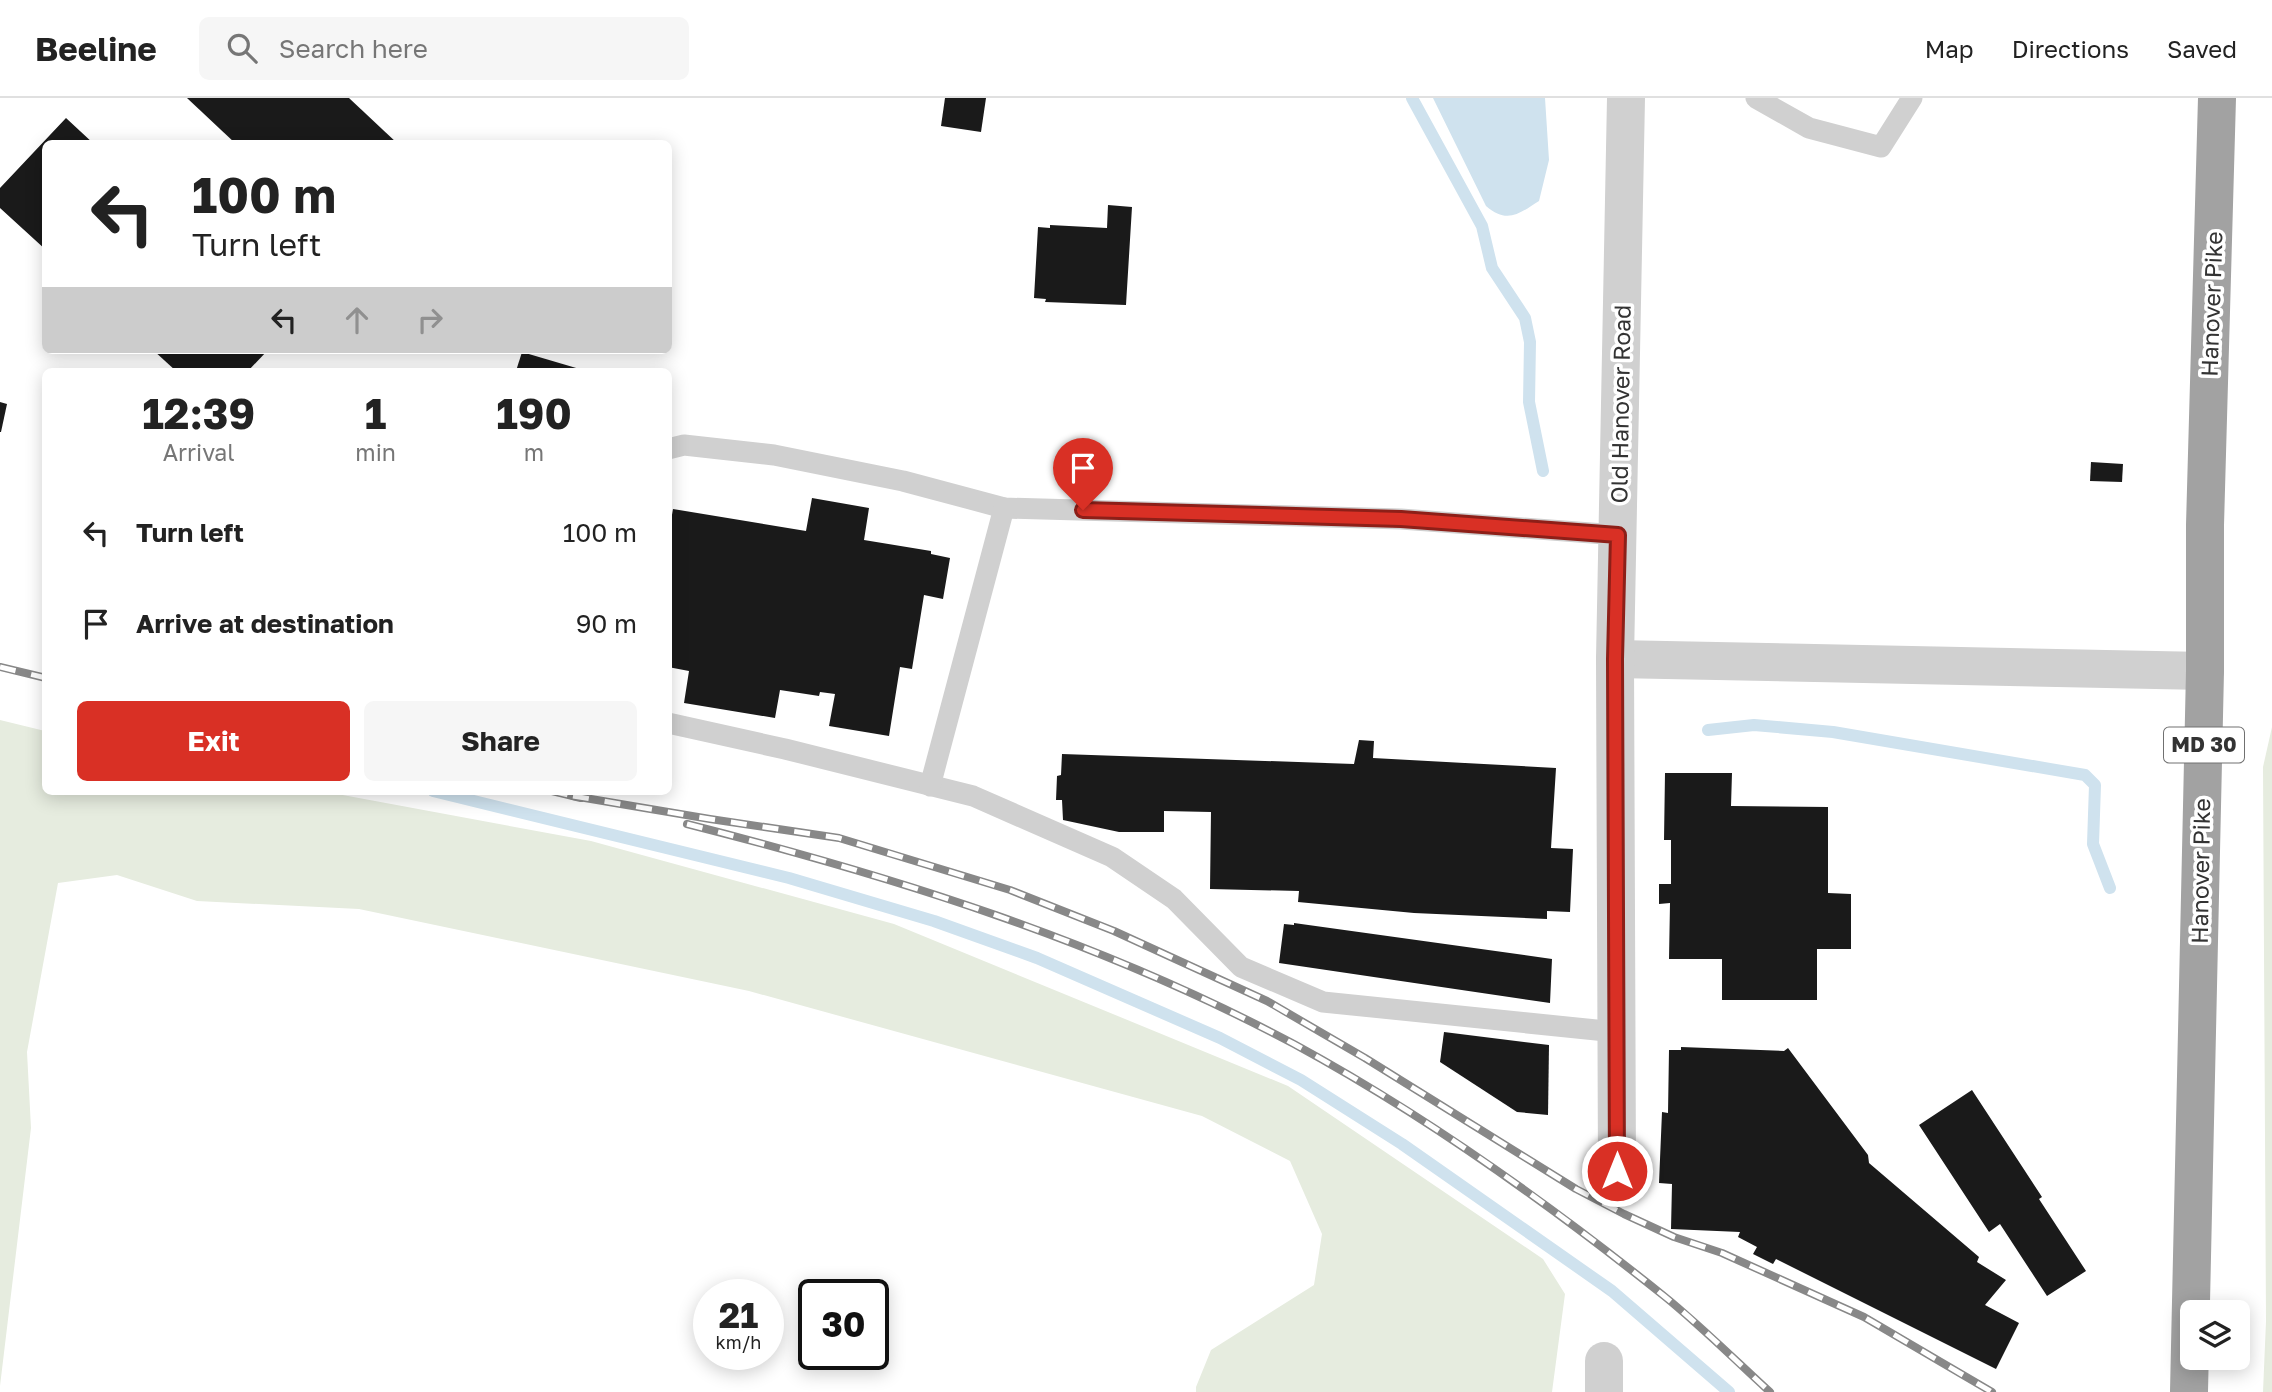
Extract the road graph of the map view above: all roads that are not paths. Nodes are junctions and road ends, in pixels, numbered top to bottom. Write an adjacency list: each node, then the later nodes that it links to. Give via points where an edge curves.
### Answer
1 (1626, 98): 7 (street, Old Hanover Road)
2 (1756, 98): 3 (lane, via 1809,128 1881,147)
3 (1912, 98)
4 (2217, 98): 9 (highway, Hanover Pike / MD 30)
5 (672, 448): 6 (lane, via 684,445 774,455 903,481)
6 (1004, 508): 7 (lane, via 1401,519); 11 (lane)
7 (1618, 535): 8 (street, Old Hanover Road)
8 (1615, 659): 9 (street); 12 (street, Old Hanover Road)
9 (2205, 671): 14 (highway, Hanover Pike / MD 30)
10 (672, 724): 11 (lane)
11 (930, 786): 12 (lane, via 974,796 1112,857 1174,899 1241,967 1323,1002)
12 (1616, 1032): 13 (street, Old Hanover Road)
13 (1617, 1171)
14 (2189, 1392)

